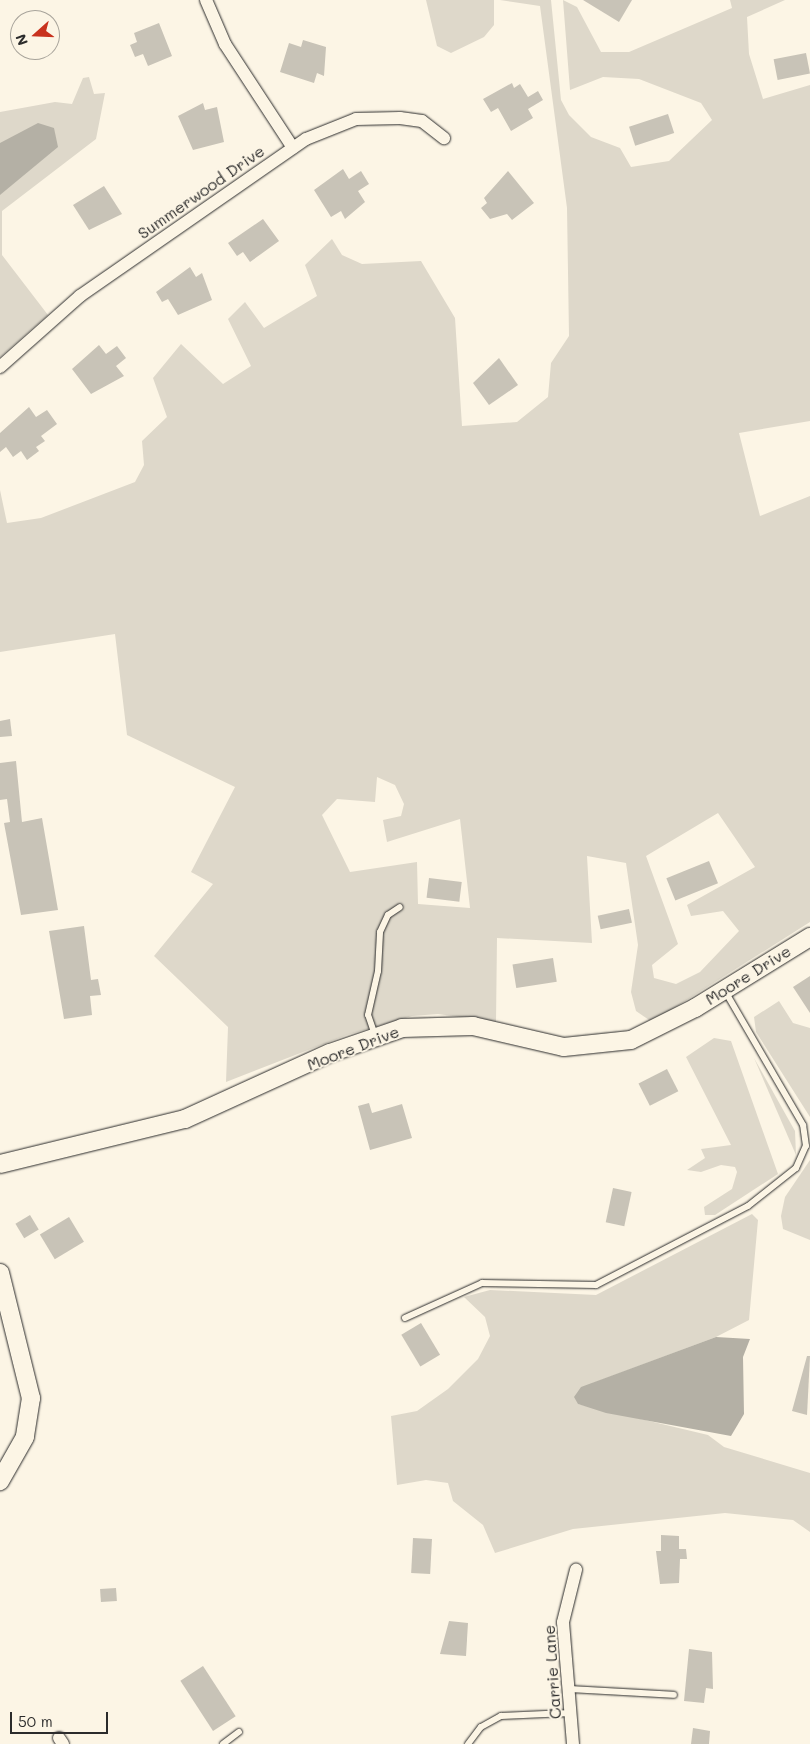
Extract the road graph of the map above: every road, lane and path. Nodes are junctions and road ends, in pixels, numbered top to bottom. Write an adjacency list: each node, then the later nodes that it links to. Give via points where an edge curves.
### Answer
1 (206, 0): 3 (street, via 225,44)
2 (444, 138): 3 (street, Summerwood Drive, via 422,121 356,119)
3 (293, 148): 4 (street, Summerwood Drive, via 80,296)
4 (0, 367)
5 (400, 906): 8 (lane, via 388,915 380,932 378,971 368,1015)
6 (810, 937): 7 (main road, Moore Drive)
7 (724, 990): 8 (main road, Moore Drive, via 653,1032 609,1045 564,1047 449,1023 402,1028); 11 (lane, via 803,1125 806,1146 796,1168 754,1202 596,1286 482,1283)
8 (375, 1036): 9 (main road, Moore Drive, via 193,1116)
9 (0, 1164)
10 (0, 1273): 12 (main road, via 31,1398 25,1437)
11 (405, 1318)
12 (0, 1481)
13 (576, 1570): 14 (street, Carrie Lane, via 563,1622)
14 (568, 1689): 15 (lane); 16 (street, Carrie Lane)
15 (674, 1695)
16 (571, 1713): 19 (lane, via 501,1716 481,1727); 20 (street, Carrie Lane)
17 (239, 1732): 18 (lane)
18 (223, 1744)
19 (468, 1744)
20 (573, 1744)

